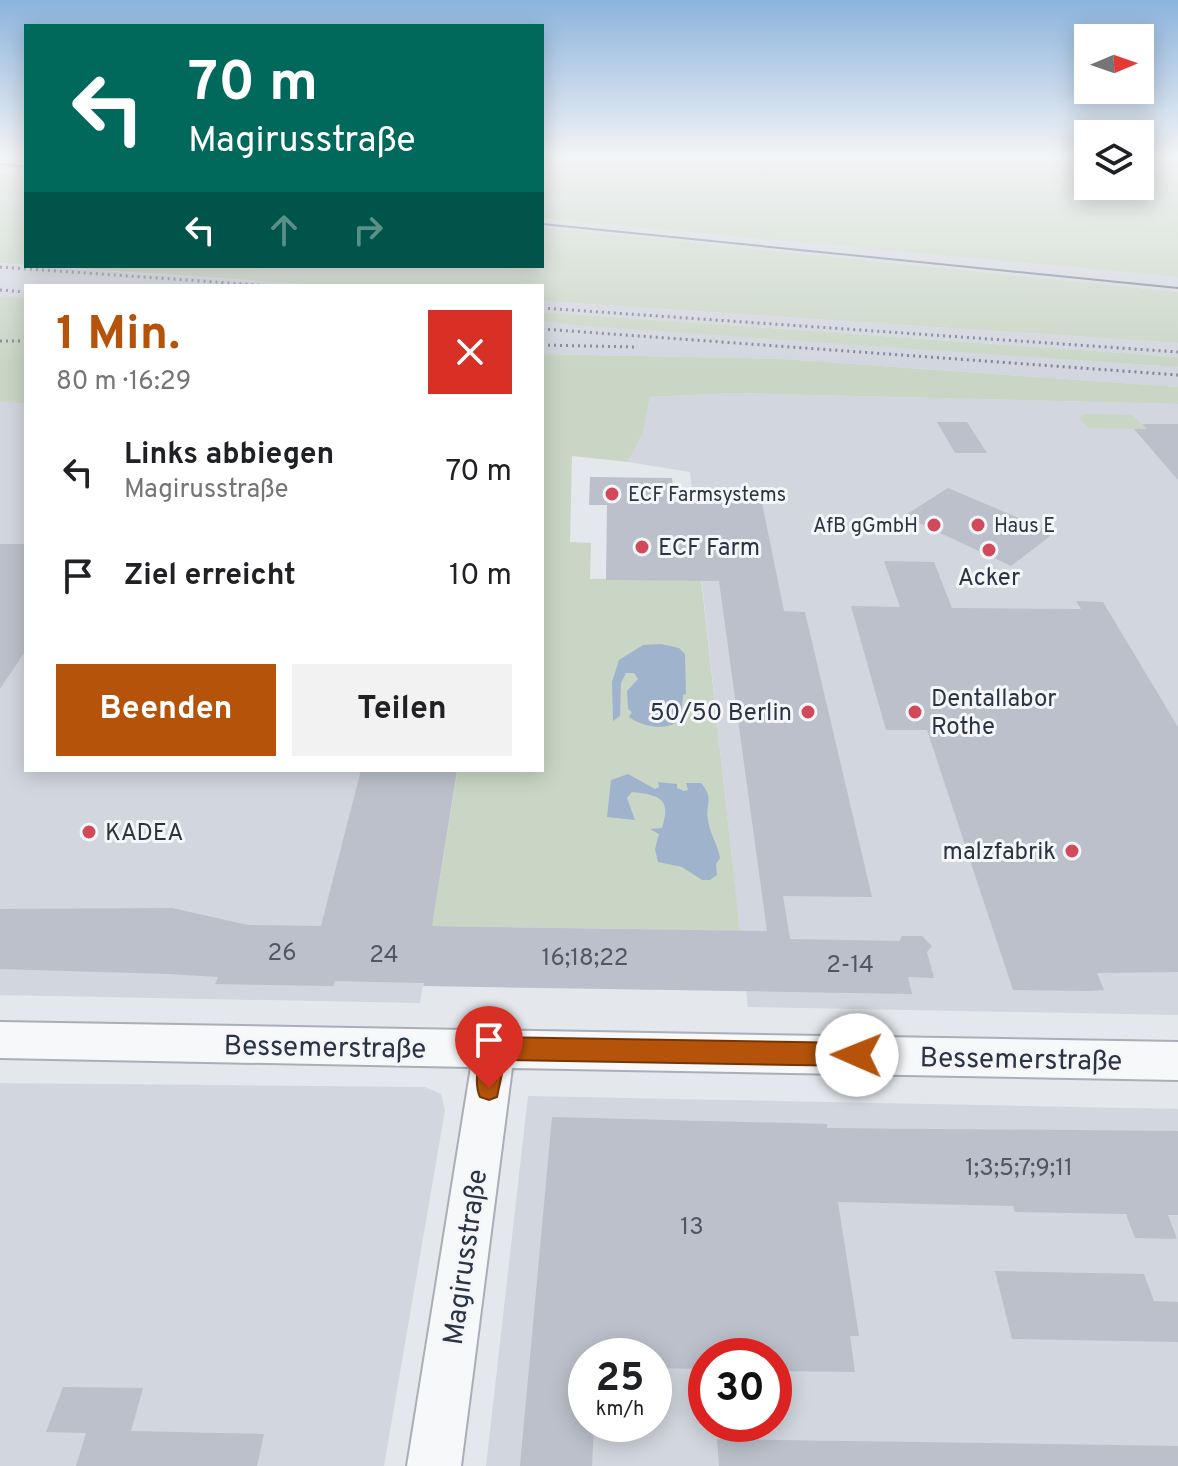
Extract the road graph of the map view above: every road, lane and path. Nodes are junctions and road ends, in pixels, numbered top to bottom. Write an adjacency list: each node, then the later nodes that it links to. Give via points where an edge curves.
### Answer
1 (0, 1040): 2 (street, Bessemerstraße)
2 (494, 1048): 3 (street, Bessemerstraße); 4 (street, Magirusstraße)
3 (1178, 1061)
4 (434, 1466)

